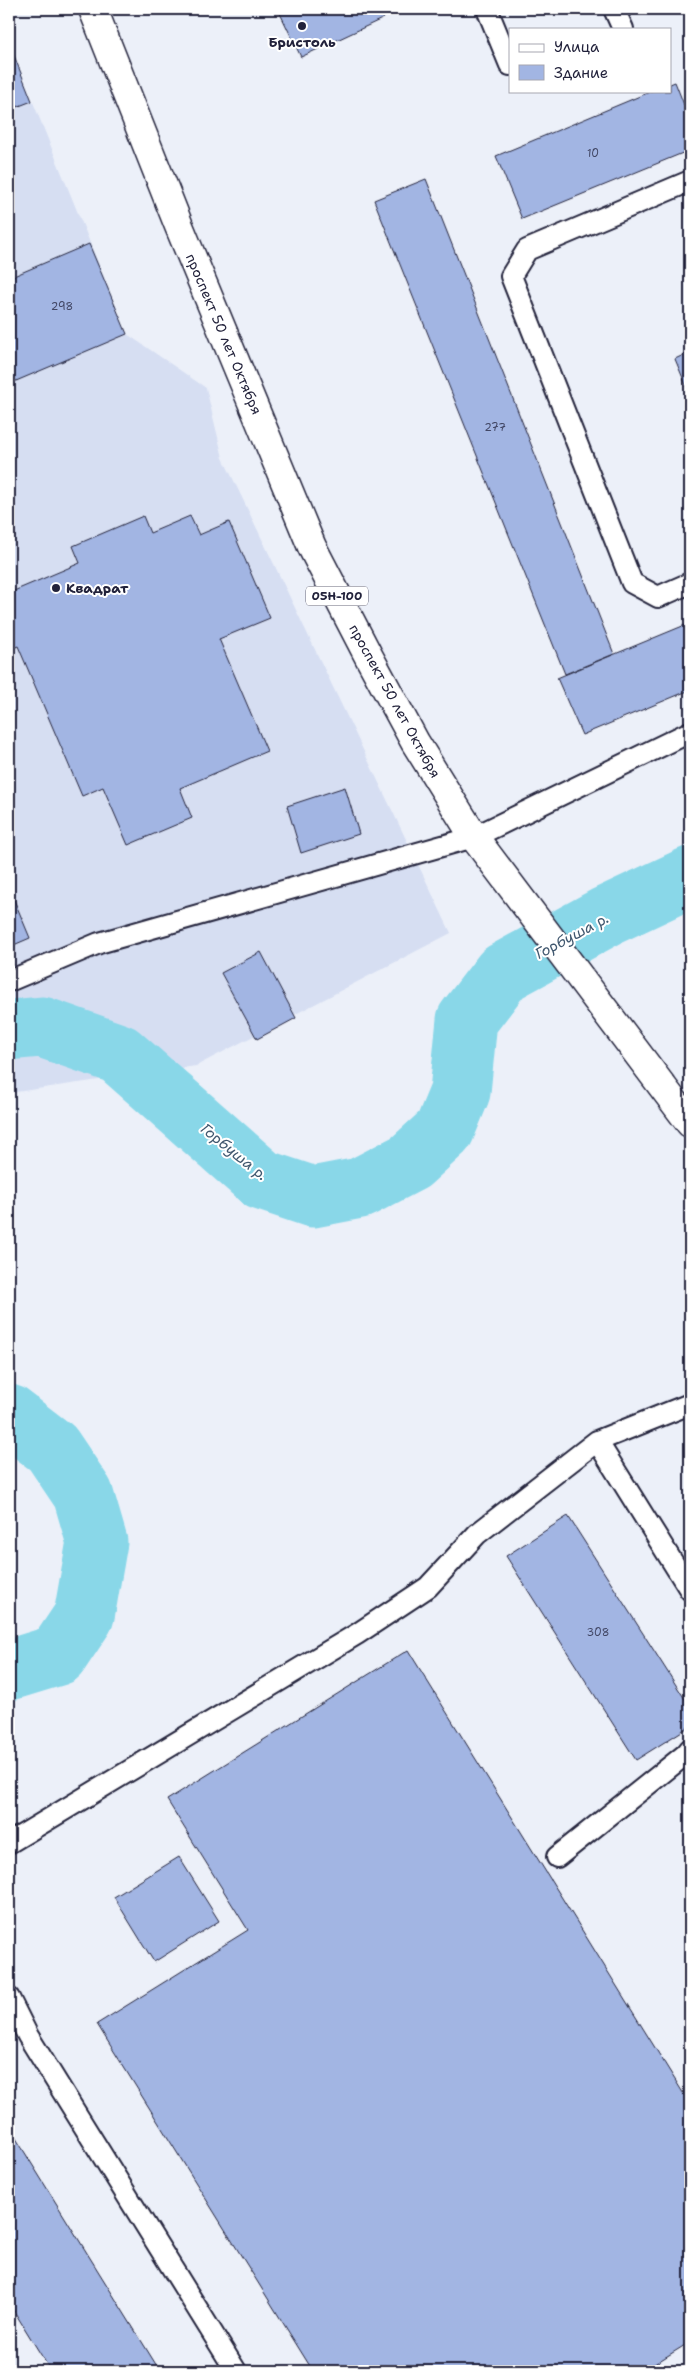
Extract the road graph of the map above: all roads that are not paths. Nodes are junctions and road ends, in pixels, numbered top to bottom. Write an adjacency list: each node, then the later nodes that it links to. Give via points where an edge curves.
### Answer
1 (93, 9): 9 (main road, проспект 50 лет Октября / 05Н-100, via 312,547 415,742)
2 (487, 9): 5 (lane)
3 (614, 9): 4 (lane)
4 (623, 28)
5 (509, 63)
6 (690, 181): 7 (lane, via 527,250 510,276 632,584 658,597)
7 (690, 583)
8 (690, 732): 9 (lane)
9 (474, 837): 10 (lane, via 99,942); 11 (main road, проспект 50 лет Октября / 05Н-100)
10 (9, 981)
11 (690, 1123)
12 (690, 1404): 13 (lane)
13 (597, 1442): 14 (lane); 16 (lane, via 477,1534 428,1587 357,1634)
14 (690, 1590)
15 (690, 1749): 17 (lane)
16 (9, 1843)
17 (557, 1857)
18 (9, 1998): 19 (lane, via 28,2036)
19 (236, 2371)

